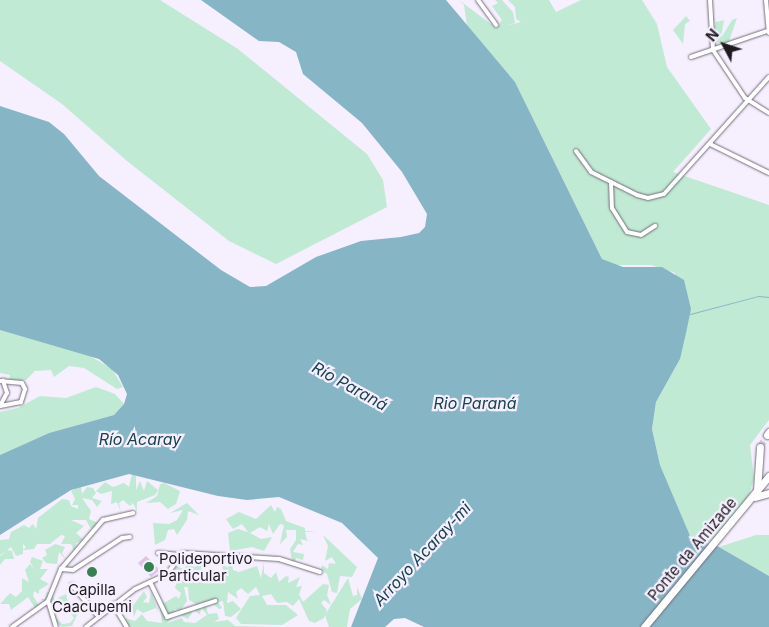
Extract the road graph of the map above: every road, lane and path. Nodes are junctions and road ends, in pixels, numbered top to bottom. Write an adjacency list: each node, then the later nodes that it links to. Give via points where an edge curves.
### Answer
1 (478, 0): 4 (street)
2 (710, 0): 6 (street)
3 (766, 0): 5 (street)
4 (496, 25)
5 (768, 32): 6 (street)
6 (713, 50): 7 (street); 9 (street)
7 (691, 57)
8 (769, 78): 9 (street)
9 (749, 101): 10 (street); 11 (street)
10 (769, 113)
11 (710, 144): 13 (street); 14 (street, via 664,194 648,198)
12 (576, 151): 14 (street, via 591,172)
13 (769, 173)
14 (611, 182): 15 (street, via 612,208 628,232 641,234)
15 (655, 226)
16 (1, 381): 17 (street, via 7,393); 17 (street, via 22,383 25,389 21,402)
17 (0, 406)
18 (760, 447): 21 (highway, via 761,478)
19 (769, 476): 21 (highway, Ponte da Amizade)
20 (767, 492): 21 (highway)
21 (755, 497): 38 (highway, Ponte da Amizade)
22 (133, 513): 26 (street, via 103,520)
23 (130, 538): 26 (street, via 122,538 73,570)
24 (158, 553): 25 (street)
25 (180, 555): 27 (street, via 279,559); 28 (street, via 167,574)
26 (61, 569): 30 (street)
27 (320, 572)
28 (150, 582): 31 (street, via 167,617); 32 (street)
29 (72, 585): 33 (street)
30 (48, 601): 34 (street); 35 (street)
31 (215, 601)
32 (113, 604): 33 (street); 37 (street)
33 (98, 616): 36 (street)
34 (12, 627)
35 (56, 627)
36 (86, 627)
37 (127, 627)
38 (644, 627)

